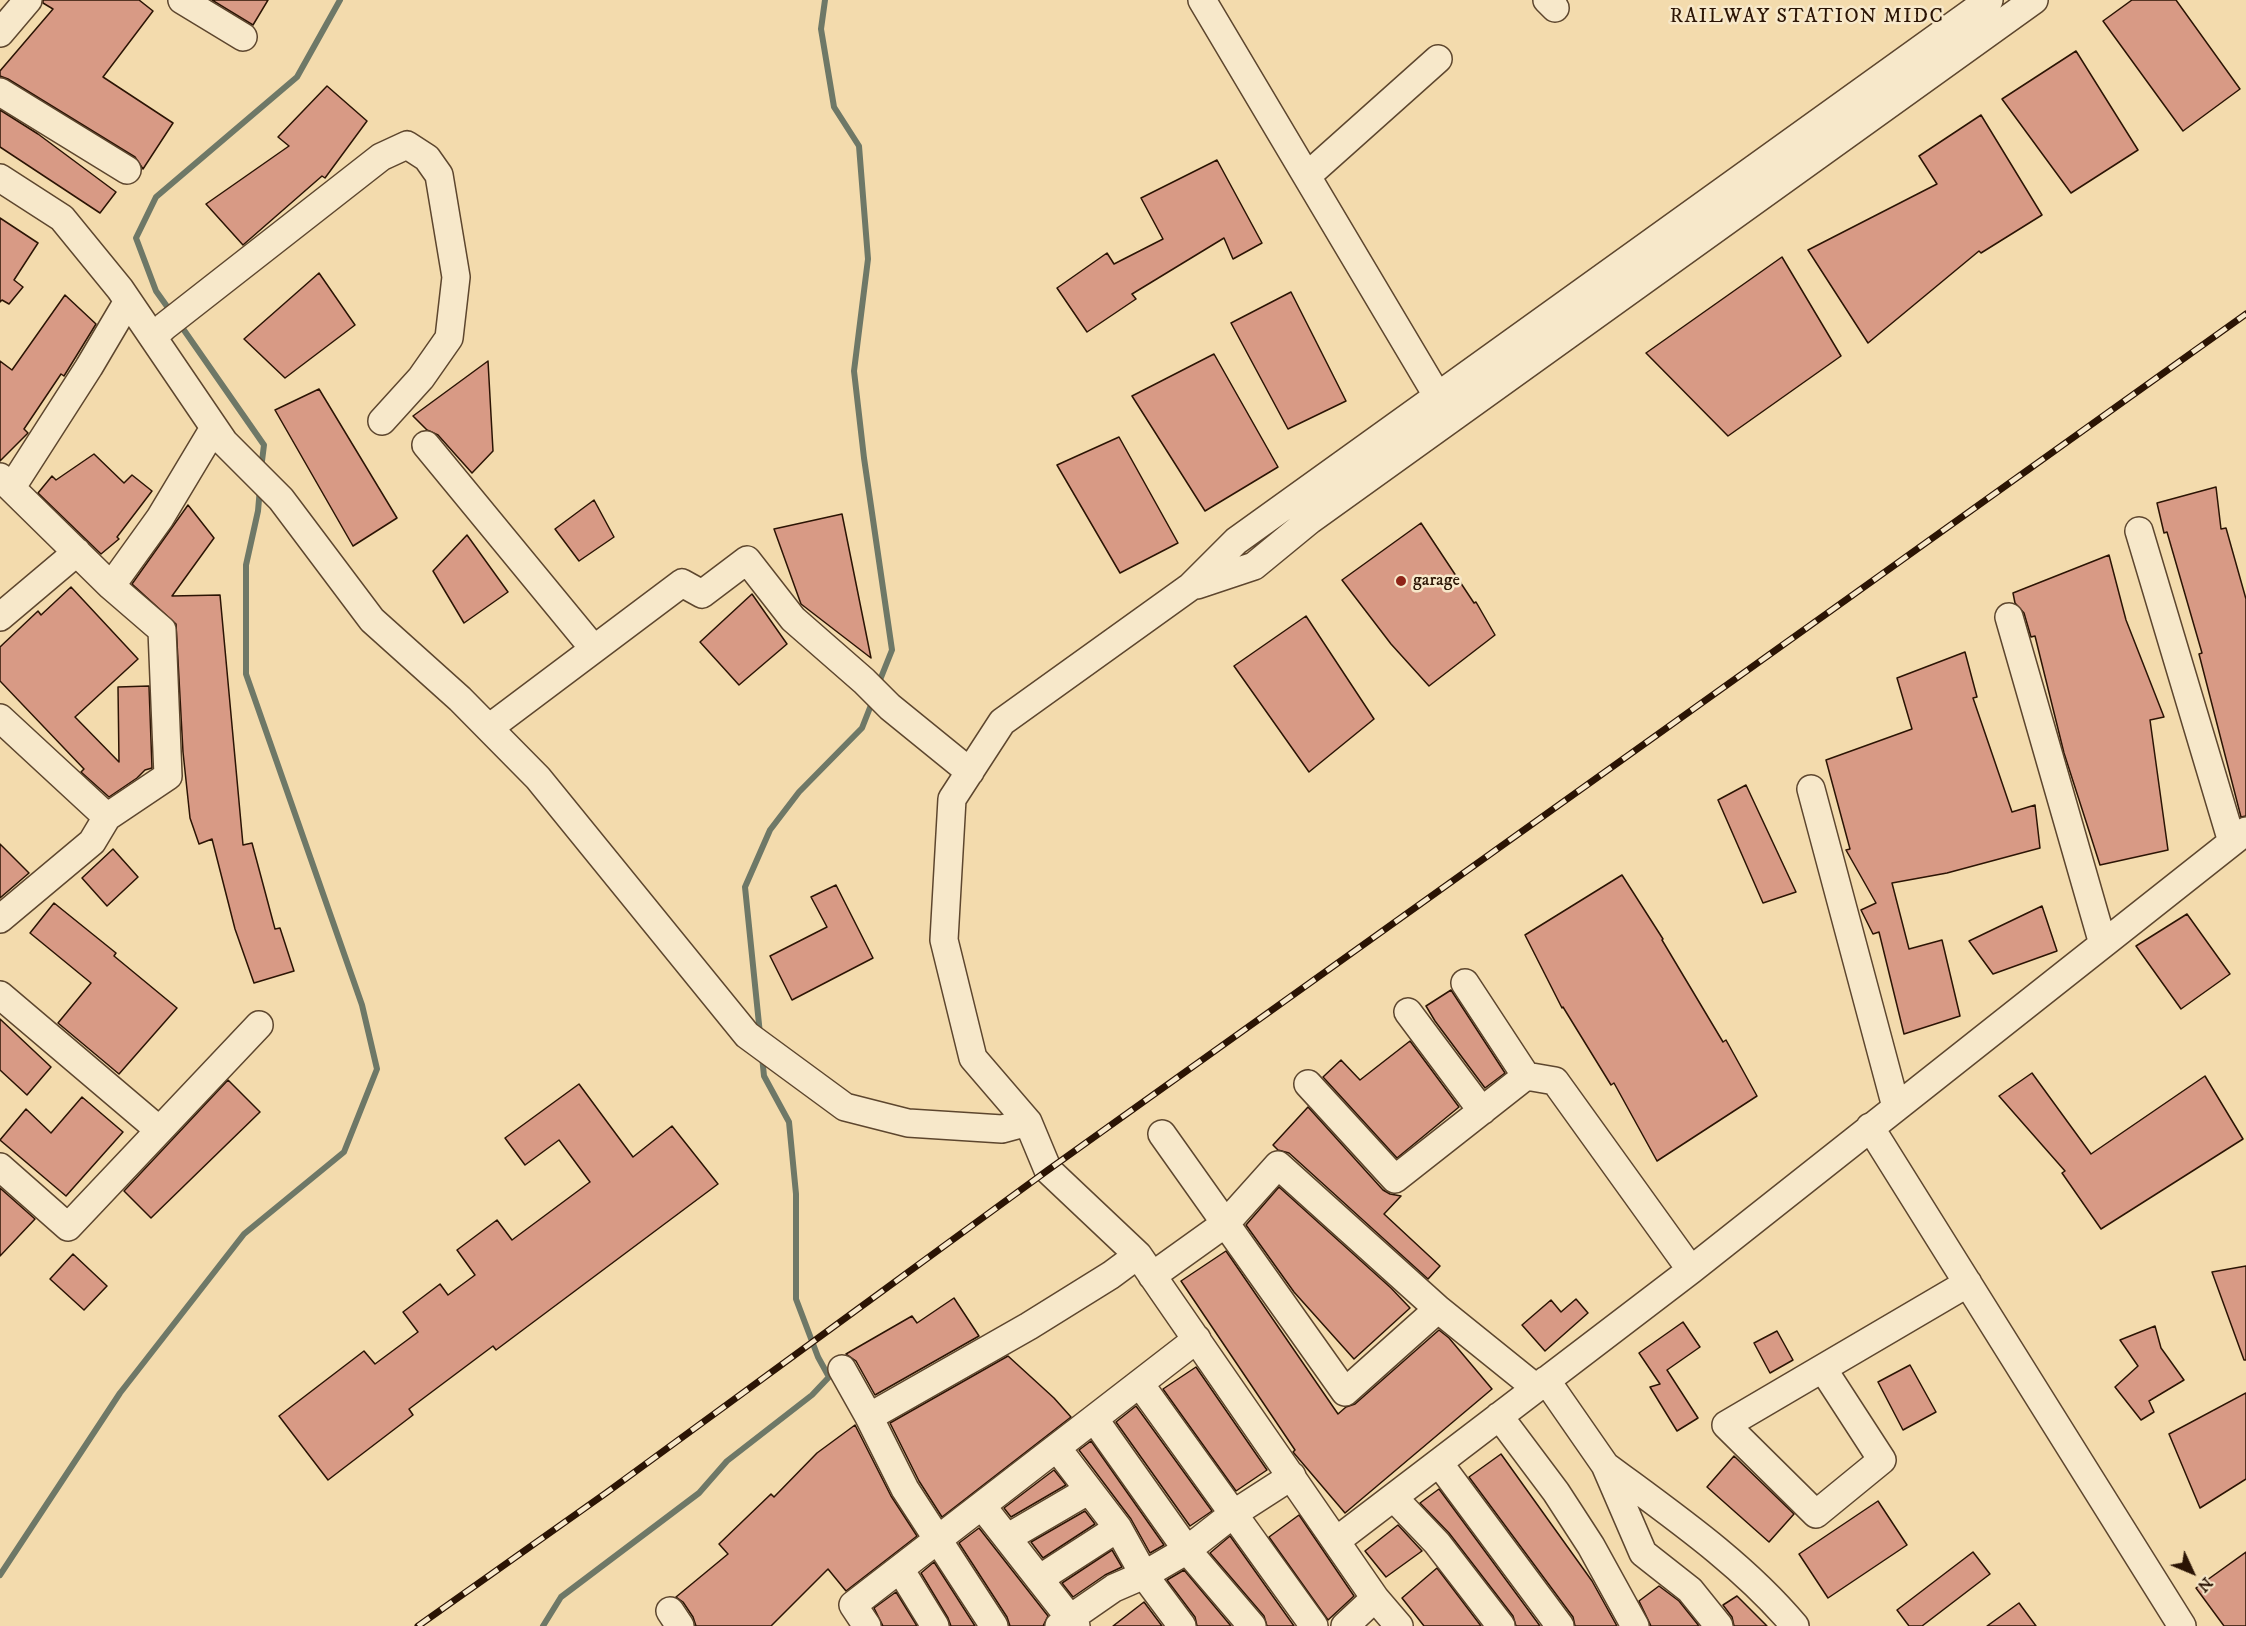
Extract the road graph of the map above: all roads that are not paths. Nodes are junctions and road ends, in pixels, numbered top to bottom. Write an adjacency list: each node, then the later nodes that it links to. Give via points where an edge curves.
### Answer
1 (28, 0): 6 (street)
2 (182, 0): 7 (street)
3 (1202, 0): 11 (street)
4 (1989, 0): 15 (street)
5 (2034, 0): 15 (street)
6 (0, 33)
7 (243, 37)
8 (1438, 59): 11 (street)
9 (0, 92): 10 (street)
10 (127, 170)
11 (1308, 176): 15 (street)
12 (0, 178): 13 (street, via 62,218)
13 (128, 301): 14 (street); 19 (street, via 89,367)
14 (159, 332): 16 (street, via 381,157 407,145 427,158 439,176 456,278 449,338 421,378); 17 (street)
15 (1444, 407): 28 (street, via 1236,541 1190,588 1002,722)
16 (382, 421)
17 (219, 435): 22 (street); 27 (street, via 281,499 372,620)
18 (426, 445): 25 (street)
19 (6, 482): 21 (street)
20 (2139, 531): 31 (street)
21 (77, 552): 22 (street); 23 (street)
22 (111, 586): 30 (street, via 162,630 168,776)
23 (0, 617)
24 (2009, 617): 33 (street)
25 (594, 649): 27 (street); 28 (street, via 682,583 702,594 747,560 793,619 890,707)
26 (0, 718): 30 (street)
27 (489, 728): 42 (street, via 538,778 747,1035 845,1107 908,1123 1002,1129)
28 (970, 772): 42 (street, via 952,799 944,940 972,1058)
29 (1811, 789): 40 (street)
30 (107, 817): 32 (street, via 92,842)
31 (2239, 837): 33 (street)
32 (0, 918)
33 (2103, 944): 40 (street)
34 (1465, 983): 38 (street)
35 (0, 995): 44 (street)
36 (1408, 1012): 41 (street)
37 (259, 1024): 44 (street)
38 (1526, 1076): 41 (street); 49 (street, via 1555,1081)
39 (1308, 1084): 41 (street, via 1395,1179)
40 (1896, 1107): 43 (street)
41 (1482, 1111)
42 (1028, 1122): 48 (street, via 1048,1170)
43 (1870, 1127): 49 (street); 50 (street)
44 (159, 1130): 46 (street, via 68,1227)
45 (1162, 1134): 47 (street)
46 (0, 1167)
47 (1226, 1223): 48 (street); 51 (street, via 1278,1165); 51 (street, via 1345,1392)
48 (1145, 1266): 52 (street); 58 (street, via 1111,1275)
49 (1690, 1270): 56 (street)
50 (1968, 1283): 54 (street); 91 (street)
51 (1438, 1309): 56 (street)
52 (1197, 1339): 55 (street); 63 (street)
53 (842, 1369): 58 (street)
54 (1823, 1369): 54 (street, via 1726,1425 1816,1514 1882,1460)
55 (1140, 1384): 59 (street); 67 (street)
56 (1541, 1384): 57 (street); 62 (street)
57 (1499, 1416): 61 (street); 88 (street, via 1591,1546)
58 (869, 1417): 70 (street, via 905,1489)
59 (1095, 1420): 60 (street); 72 (street)
60 (1057, 1448): 64 (street); 66 (street)
61 (1439, 1463): 65 (street); 87 (street)
62 (1605, 1465): 89 (street, via 1643,1553 1690,1590); 90 (street, via 1698,1534)
63 (1292, 1476): 67 (street); 71 (street)
64 (1089, 1490): 68 (street); 69 (street)
65 (1394, 1498): 71 (street); 86 (street, via 1437,1543)
66 (982, 1506): 69 (street); 70 (street)
67 (1233, 1514): 72 (street); 83 (street)
68 (1118, 1528): 74 (street); 75 (street)
69 (1007, 1538): 75 (street)
70 (938, 1541): 73 (street); 80 (street)
71 (1336, 1541): 76 (street)
72 (1187, 1550): 74 (street); 82 (street)
73 (900, 1569): 78 (street, via 854,1605); 79 (street)
74 (1144, 1575): 77 (street, via 1114,1588); 81 (street)
75 (1039, 1579): 77 (street)
76 (1376, 1598): 84 (street); 85 (street)
77 (1068, 1623)
78 (867, 1626)
79 (935, 1626)
80 (994, 1626)
81 (1182, 1626)
82 (1252, 1626)
83 (1314, 1626)
84 (1345, 1626)
85 (1399, 1626)
86 (1501, 1626)
87 (1560, 1626)
88 (1635, 1626)
89 (1719, 1626)
90 (1795, 1626)
91 (2182, 1626)

